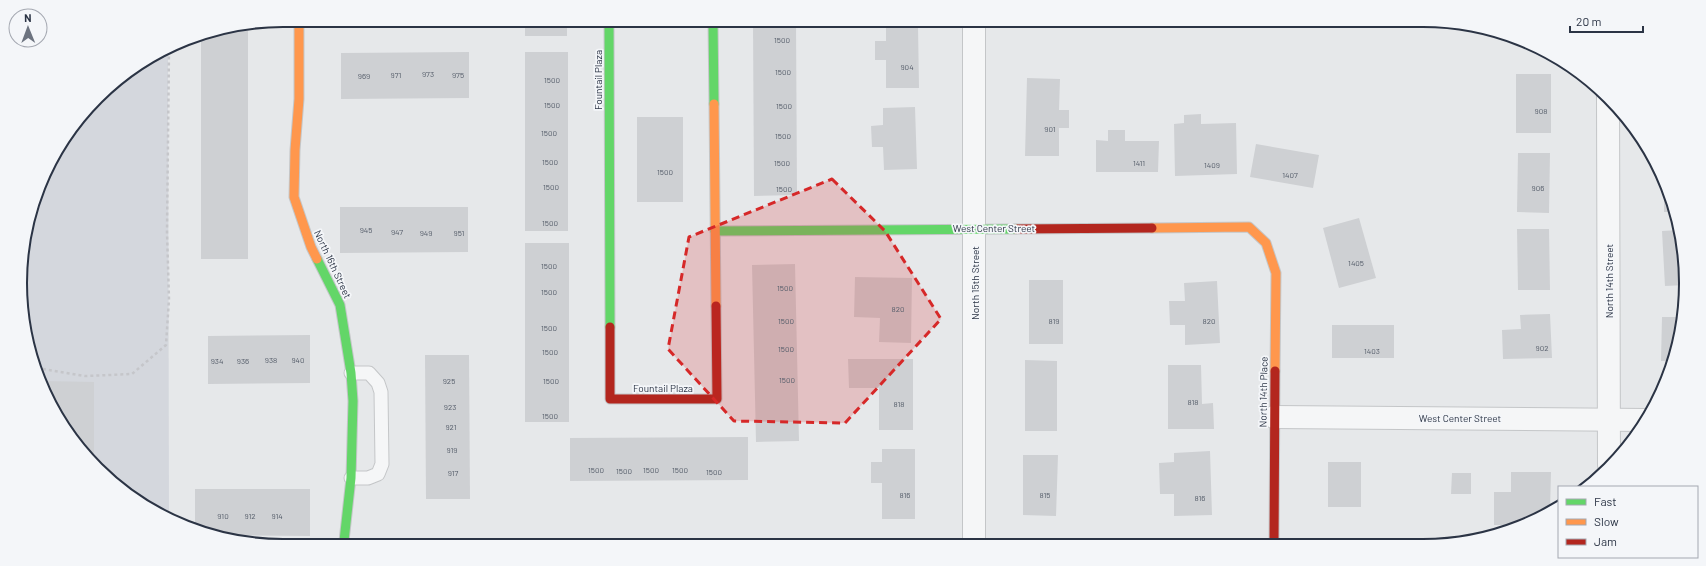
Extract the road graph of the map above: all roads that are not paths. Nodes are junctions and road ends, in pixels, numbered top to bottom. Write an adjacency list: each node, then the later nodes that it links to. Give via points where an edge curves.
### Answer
1 (299, 27): 9 (street, North 16th Street, via 299,99 294,197 311,247 340,305)
2 (609, 27): 7 (street, Fountail Plaza, via 610,399 717,399)
3 (713, 27): 7 (street, Fountail Plaza)
4 (974, 27): 6 (street, North 15th Street)
5 (1608, 106): 11 (street, North 14th Street)
6 (975, 228): 7 (street, West Center Street); 8 (street, West Center Street, via 1249,227); 16 (street, North 15th Street)
7 (715, 231)
8 (1266, 243): 10 (street, North 14th Place, via 1276,273)
9 (351, 372): 14 (street, North 16th Street); 14 (lane, via 369,373 378,383 381,392 382,464 378,474 368,478)
10 (1274, 417): 11 (street, West Center Street); 17 (street, North 14th Place)
11 (1609, 419): 12 (street, West Center Street); 13 (street, North 14th Street)
12 (1639, 420)
13 (1609, 459)
14 (351, 478): 15 (street, North 16th Street)
15 (344, 539)
16 (974, 539)
17 (1274, 539)

